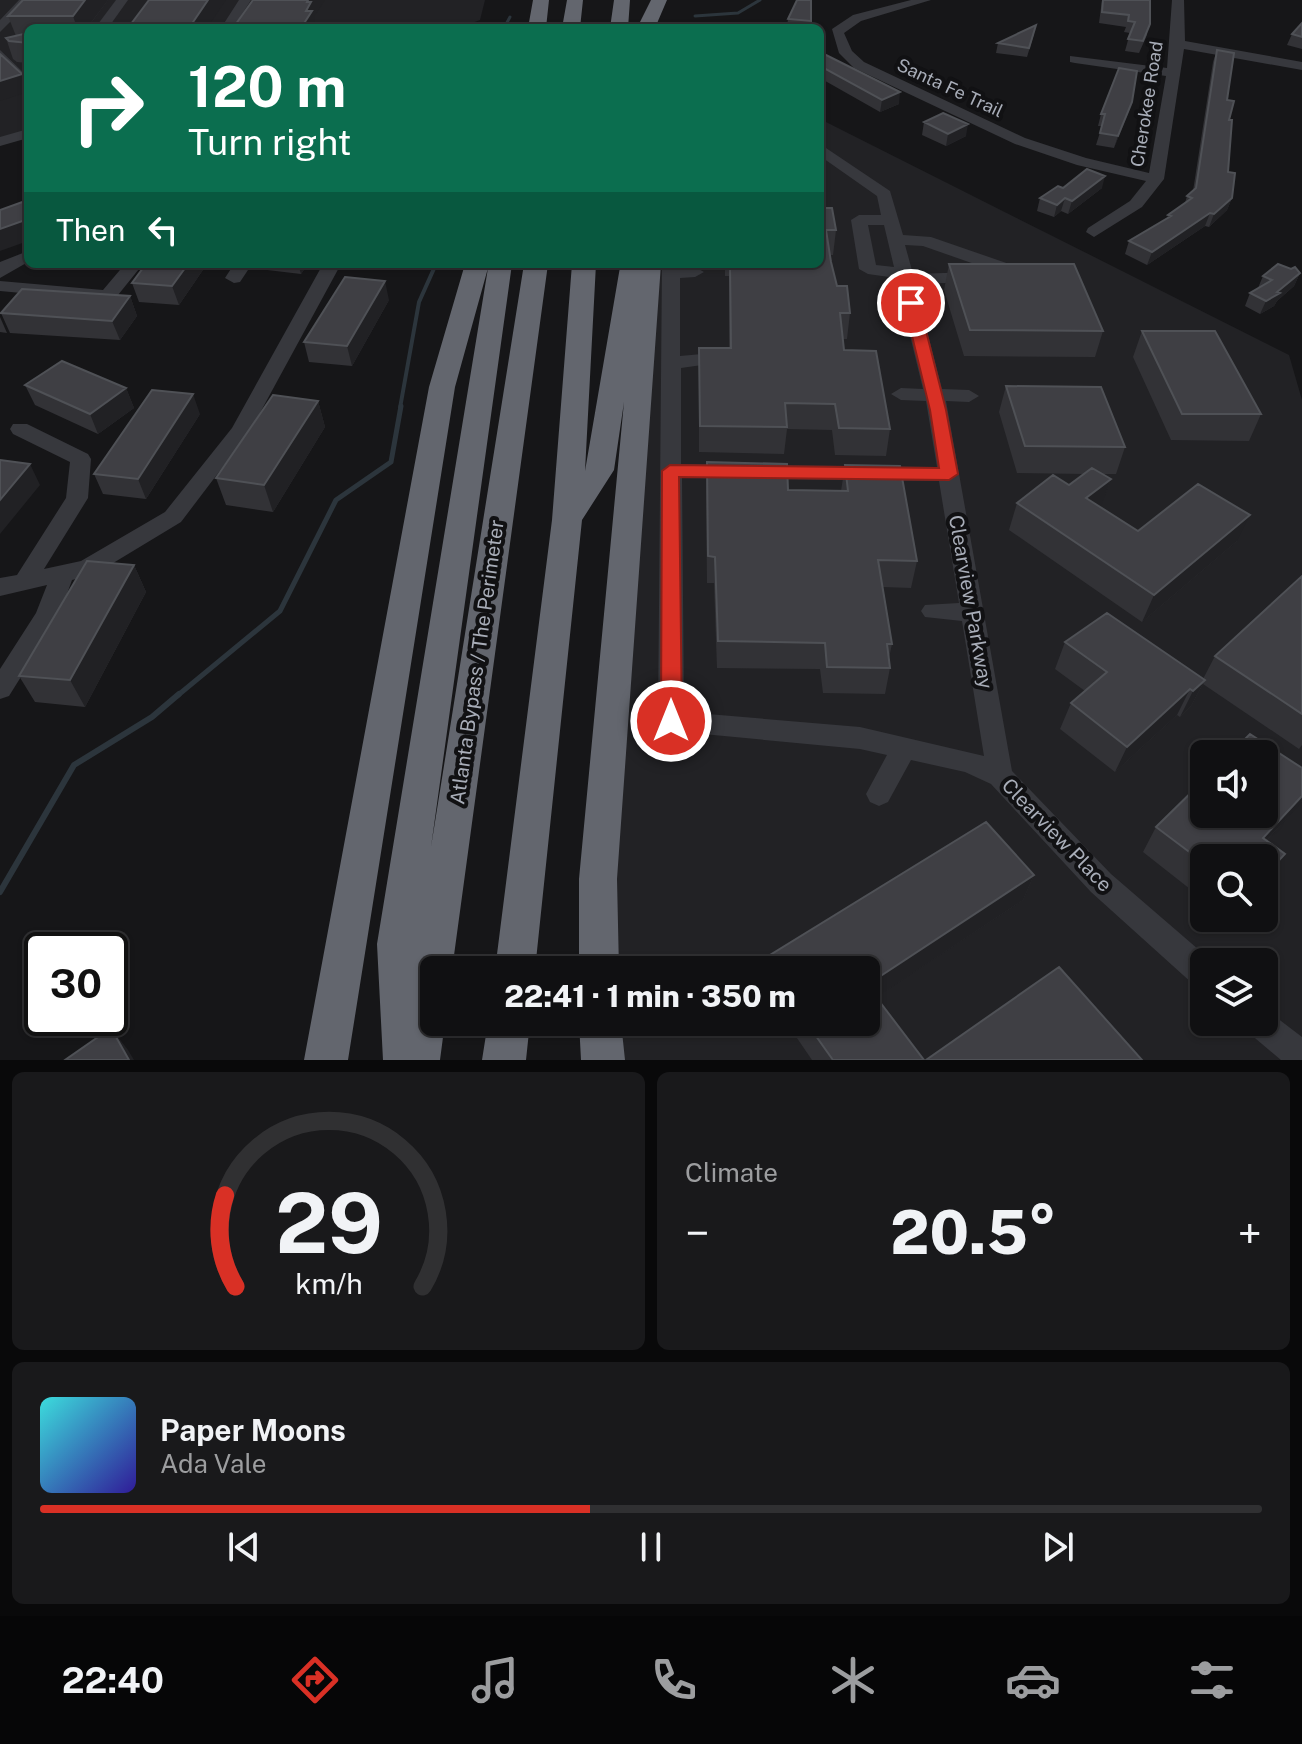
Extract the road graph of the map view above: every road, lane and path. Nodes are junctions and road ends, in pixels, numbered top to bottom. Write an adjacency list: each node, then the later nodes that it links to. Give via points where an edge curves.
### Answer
1 (26, 0): 20 (street)
2 (122, 0): 12 (street)
3 (245, 0): 13 (street)
4 (541, 0): 14 (highway)
5 (575, 0): 15 (highway)
6 (605, 0): 16 (highway)
7 (622, 0): 17 (highway)
8 (647, 0): 18 (highway)
9 (659, 0): 19 (highway)
10 (925, 0): 30 (street, Santa Fe Trail, via 857,18 837,32 839,41 859,65 1020,141)
11 (1178, 0): 21 (street, Cherokee Road)
12 (104, 24)
13 (230, 24)
14 (538, 24)
15 (572, 24)
16 (603, 24)
17 (619, 24)
18 (644, 24)
19 (645, 24)
20 (0, 28)
21 (1178, 44): 24 (street); 25 (street, Cherokee Road)
22 (0, 54): 26 (street)
23 (1075, 59): 25 (street)
24 (1302, 66)
25 (1174, 73): 30 (street, Cherokee Road)
26 (24, 81)
27 (24, 134): 28 (street)
28 (0, 142)
29 (824, 152): 32 (street, Clearview Parkway, via 884,194)
30 (1156, 179): 31 (street, Cherokee Road, via 1136,204)
31 (1094, 232)
32 (895, 236): 33 (street); 33 (street, via 859,220); 44 (street, Clearview Parkway); 44 (street, via 925,241 1015,275)
33 (863, 245): 44 (street, via 868,269)
34 (24, 258): 43 (street)
35 (131, 268): 45 (street, via 108,296)
36 (330, 268): 55 (street, via 240,431 173,517 112,556)
37 (476, 268): 71 (highway, via 442,387)
38 (499, 268): 72 (highway, via 397,944)
39 (535, 268): 73 (highway, Atlanta Bypass / The Perimeter)
40 (584, 268): 54 (highway)
41 (631, 268): 54 (highway, via 600,470)
42 (671, 268): 47 (street, Clearview Place); 65 (highway, via 598,879)
43 (0, 273)
44 (905, 276): 49 (street, Clearview Parkway)
45 (0, 286)
46 (702, 360): 47 (street)
47 (671, 363): 52 (street, Clearview Place)
48 (901, 394): 49 (street)
49 (935, 395): 50 (street); 53 (street, Clearview Parkway)
50 (969, 396)
51 (20, 429): 56 (street, via 81,459 82,474 77,498)
52 (670, 471): 53 (street); 61 (street, Clearview Place, via 671,721 860,738)
53 (949, 474): 59 (street, Clearview Parkway)
54 (567, 520): 64 (highway)
55 (63, 574): 56 (street); 60 (street, via 47,616)
56 (24, 582): 57 (street)
57 (0, 587)
58 (933, 611): 59 (street)
59 (972, 612): 62 (street, Clearview Parkway)
60 (0, 689)
61 (904, 748): 62 (street, Clearview Place, via 970,762); 63 (street)
62 (1000, 776): 66 (street, Clearview Place, via 1101,883)
63 (879, 794)
64 (517, 956)
65 (599, 956)
66 (1190, 962)
67 (507, 1036): 74 (highway)
68 (601, 1036): 75 (highway)
69 (1277, 1036): 70 (street)
70 (1302, 1057)
71 (326, 1060)
72 (405, 1060)
73 (418, 1060)
74 (504, 1060)
75 (603, 1060)

